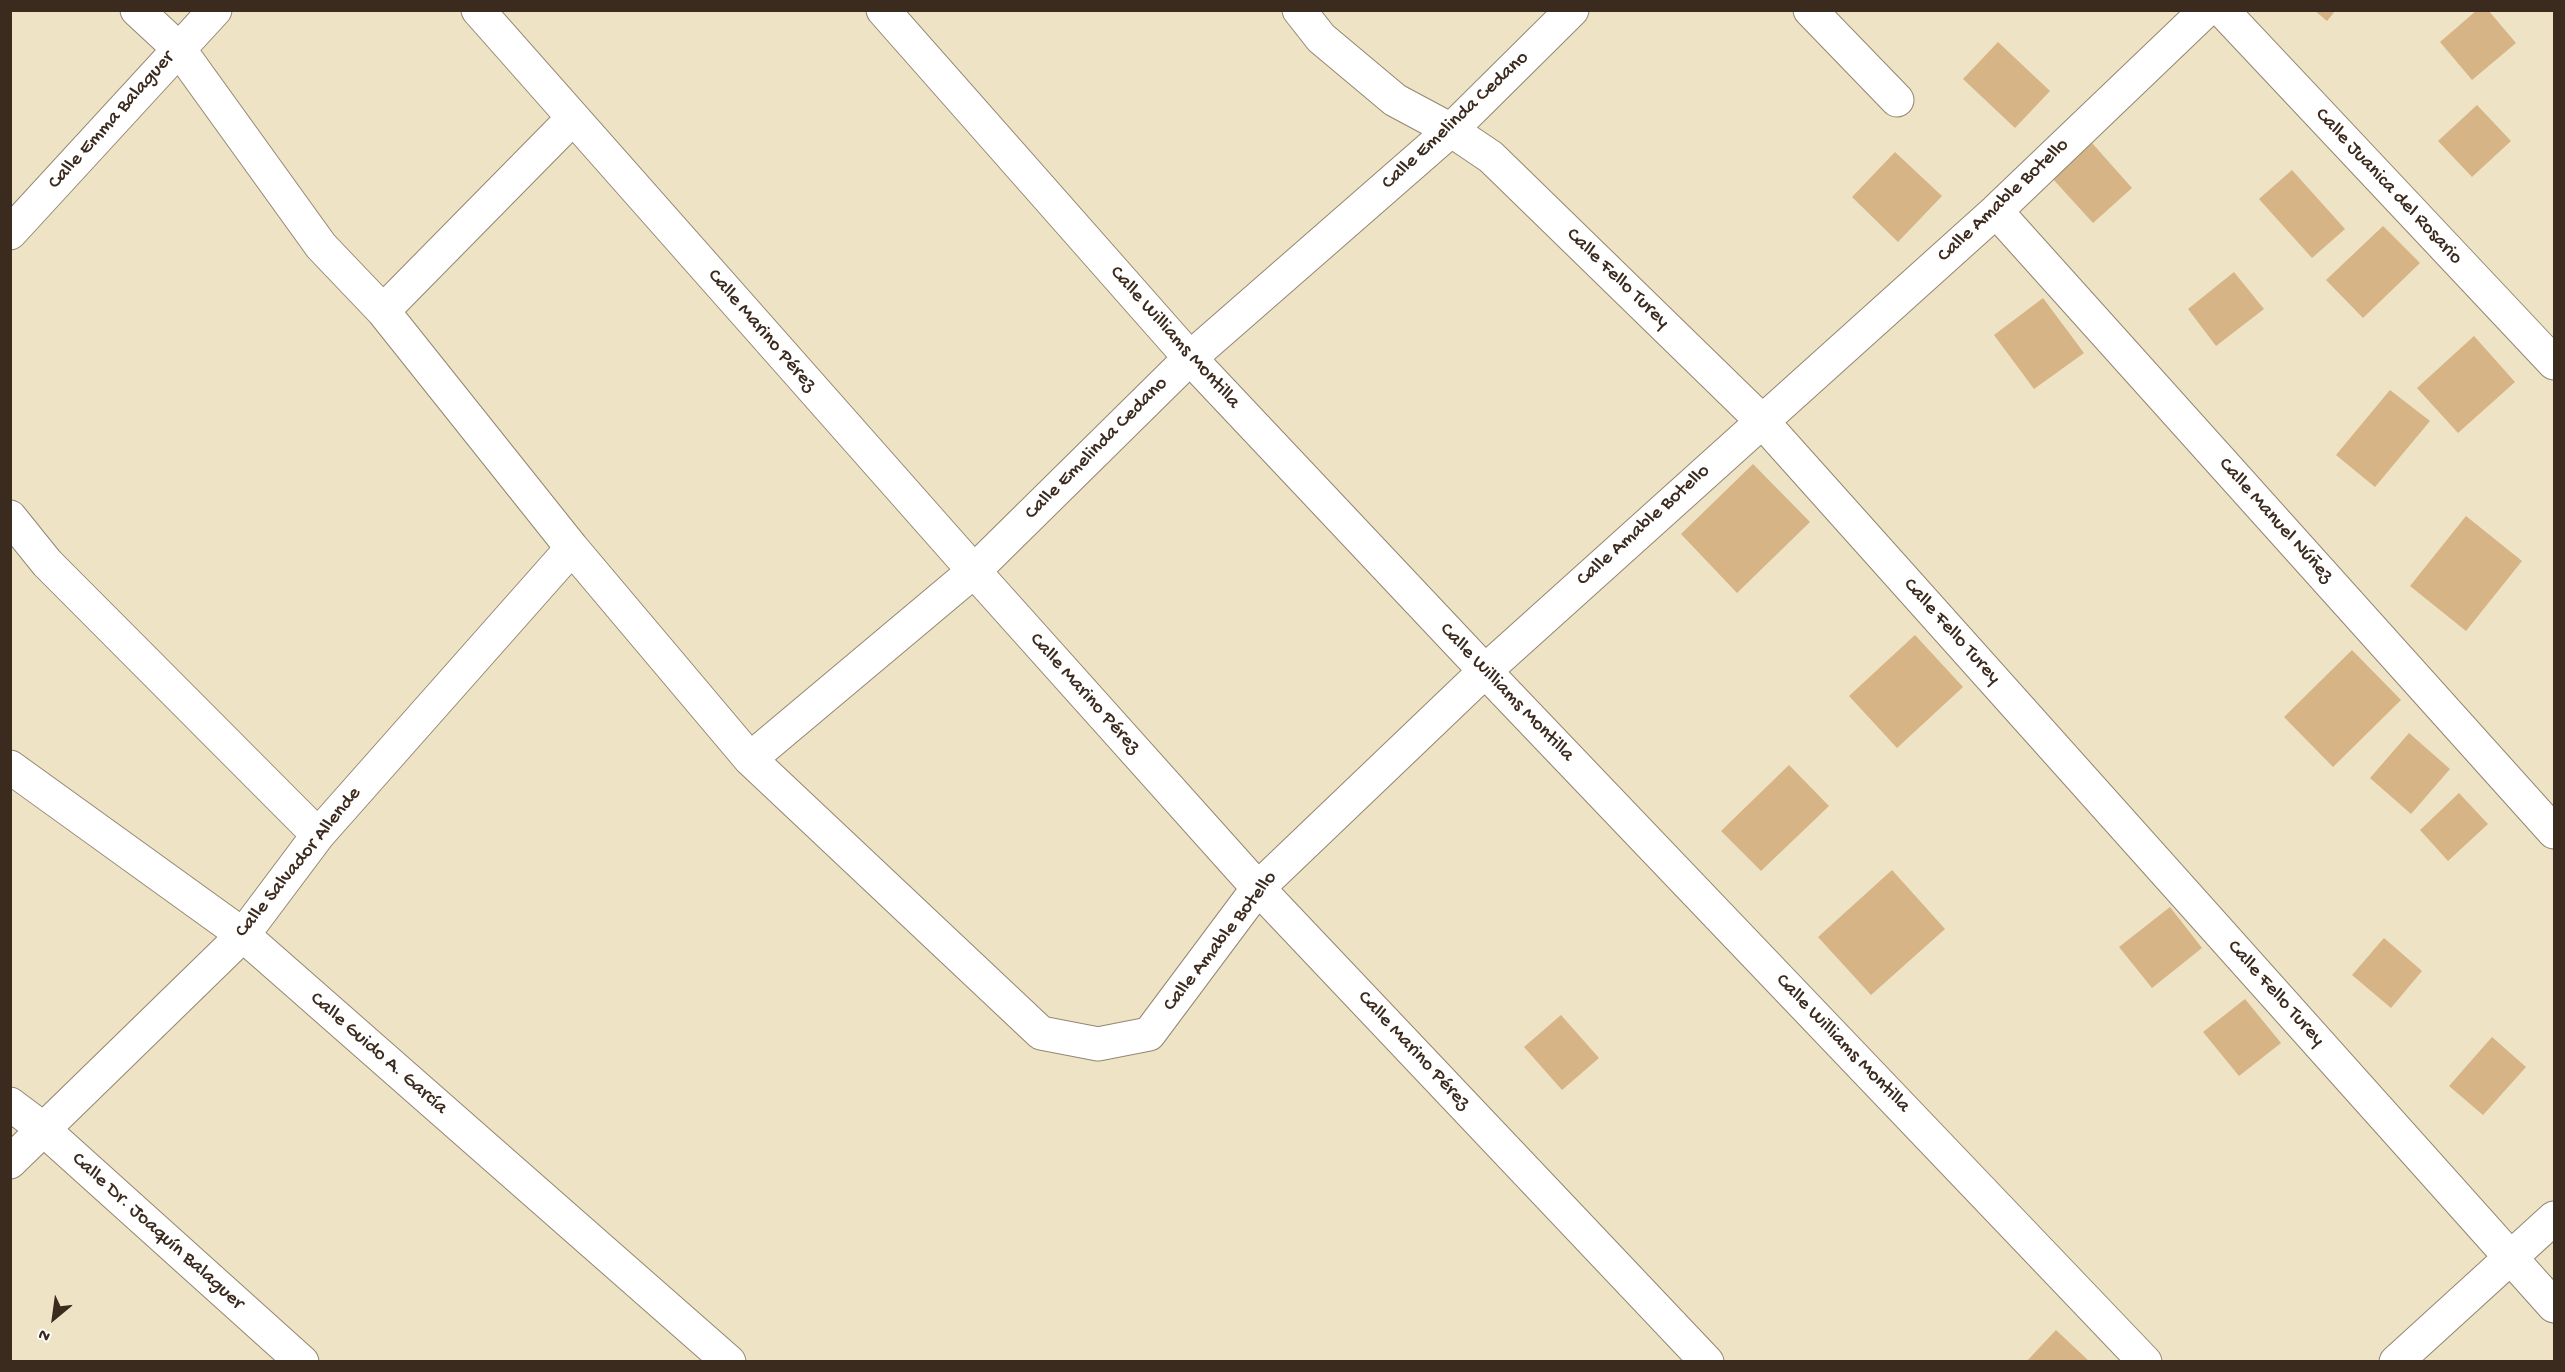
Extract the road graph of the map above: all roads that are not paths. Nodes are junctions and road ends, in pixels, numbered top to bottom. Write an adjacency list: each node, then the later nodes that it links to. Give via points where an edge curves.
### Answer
1 (137, 10): 10 (street)
2 (215, 10): 10 (street, Calle Emma Balaguer)
3 (478, 10): 12 (street, Calle Marino Pérez)
4 (883, 10): 17 (street, Calle Williams Montilla)
5 (1299, 10): 13 (street, Calle Fello Turey, via 1322,38 1395,100)
6 (1572, 10): 13 (street, Calle Emelinda Cedano)
7 (1810, 10): 11 (street)
8 (2206, 10): 14 (street, Calle Amable Botello)
9 (2222, 10): 18 (street, Calle Juanica del Rosario)
10 (178, 49): 15 (street, Calle Emma Balaguer); 16 (street, via 321,246)
11 (1897, 100)
12 (573, 118): 16 (street); 22 (street, Calle Marino Pérez)
13 (1451, 130): 17 (street, Calle Emelinda Cedano); 19 (street, Calle Fello Turey, via 1491,157)
14 (1996, 211): 19 (street, Calle Amable Botello); 26 (street, Calle Manuel Núñez)
15 (10, 233)
16 (384, 311): 21 (street)
17 (1190, 358): 22 (street, Calle Emelinda Cedano); 23 (street, Calle Williams Montilla)
18 (2554, 363)
19 (1761, 420): 23 (street, Calle Amable Botello); 34 (street, Calle Fello Turey)
20 (10, 517): 27 (street, via 47,563)
21 (572, 548): 24 (street); 27 (street, Calle Salvador Allende)
22 (974, 571): 24 (street, Calle Emelinda Cedano); 28 (street, Calle Marino Pérez)
23 (1485, 671): 28 (street, Calle Amable Botello); 39 (street, Calle Williams Montilla)
24 (750, 759): 28 (street, Calle Amable Botello, via 1041,1033 1098,1044 1149,1034)
25 (10, 767): 29 (street, Calle Guido A. García)
26 (2554, 831)
27 (318, 835): 29 (street, Calle Salvador Allende)
28 (1258, 888): 38 (street, Calle Marino Pérez)
29 (243, 935): 31 (street, Calle Salvador Allende); 37 (street, Calle Guido A. García)
30 (10, 1104): 31 (street, Calle Dr. Joaquín Balaguer)
31 (42, 1128): 32 (street, Calle Salvador Allende); 36 (street, Calle Dr. Joaquín Balaguer)
32 (10, 1162)
33 (2554, 1218): 34 (street)
34 (2511, 1257): 35 (street, Calle Fello Turey); 40 (street)
35 (2554, 1306)
36 (302, 1362)
37 (729, 1362)
38 (1707, 1362)
39 (2145, 1362)
40 (2396, 1362)

